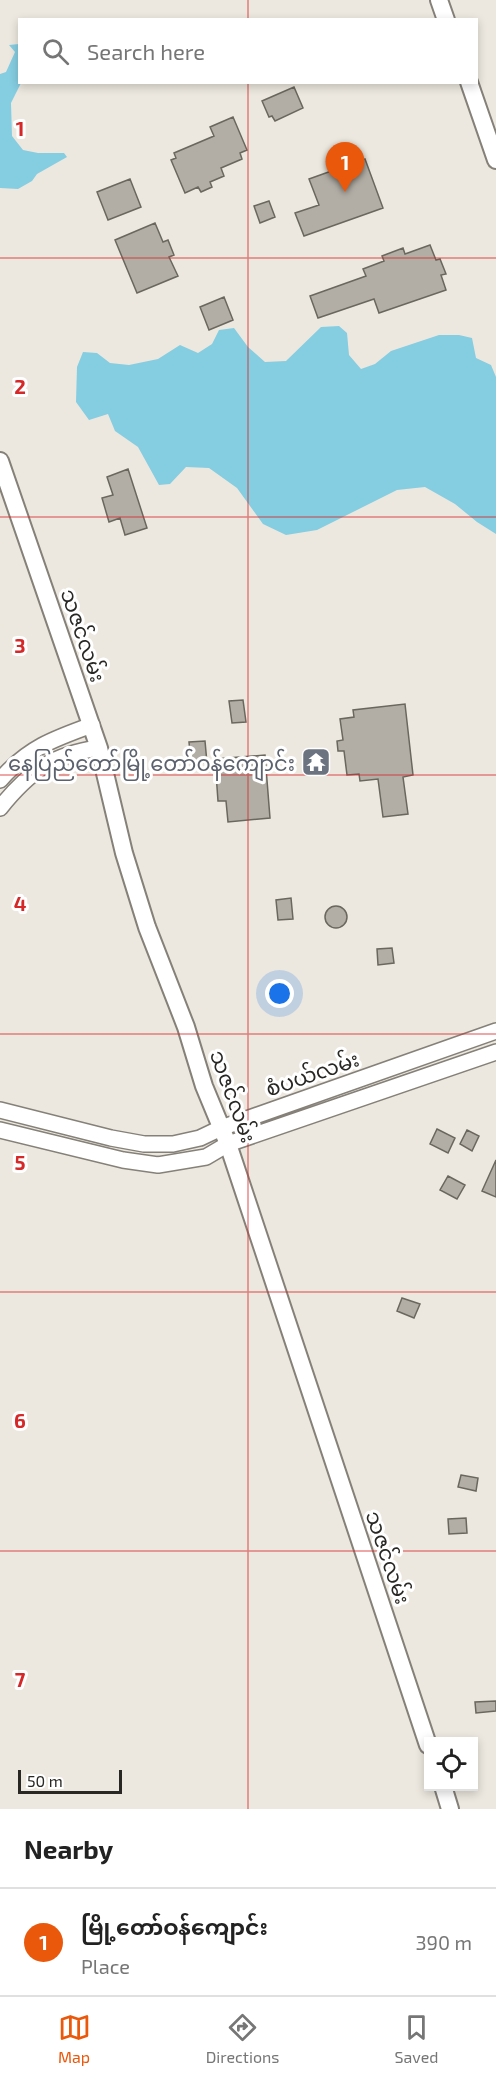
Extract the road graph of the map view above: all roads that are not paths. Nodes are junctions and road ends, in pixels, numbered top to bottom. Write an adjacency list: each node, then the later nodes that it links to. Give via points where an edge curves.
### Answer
1 (440, 0): 2 (main road)
2 (445, 18)
3 (470, 84): 4 (main road)
4 (496, 160)
5 (0, 461): 6 (main road, သဇင်လမ်း)
6 (92, 725): 7 (main road, သဇင်လမ်း); 8 (street, via 54,738 16,761)
7 (99, 748): 9 (street, via 76,751 47,763); 13 (main road, သဇင်လမ်း, via 124,853 147,927)
8 (0, 780)
9 (0, 808)
10 (496, 1031): 13 (street, စံပယ်လမ်း)
11 (496, 1052): 15 (street, စံပယ်လမ်း)
12 (0, 1110): 13 (street, စံပယ်လမ်း, via 144,1144 173,1144)
13 (221, 1128): 15 (main road, သဇင်လမ်း)
14 (0, 1131): 15 (street, စံပယ်လမ်း, via 158,1165 206,1157)
15 (228, 1144): 16 (main road, သဇင်လမ်း)
16 (426, 1737)
17 (445, 1791): 18 (main road)
18 (450, 1809)

